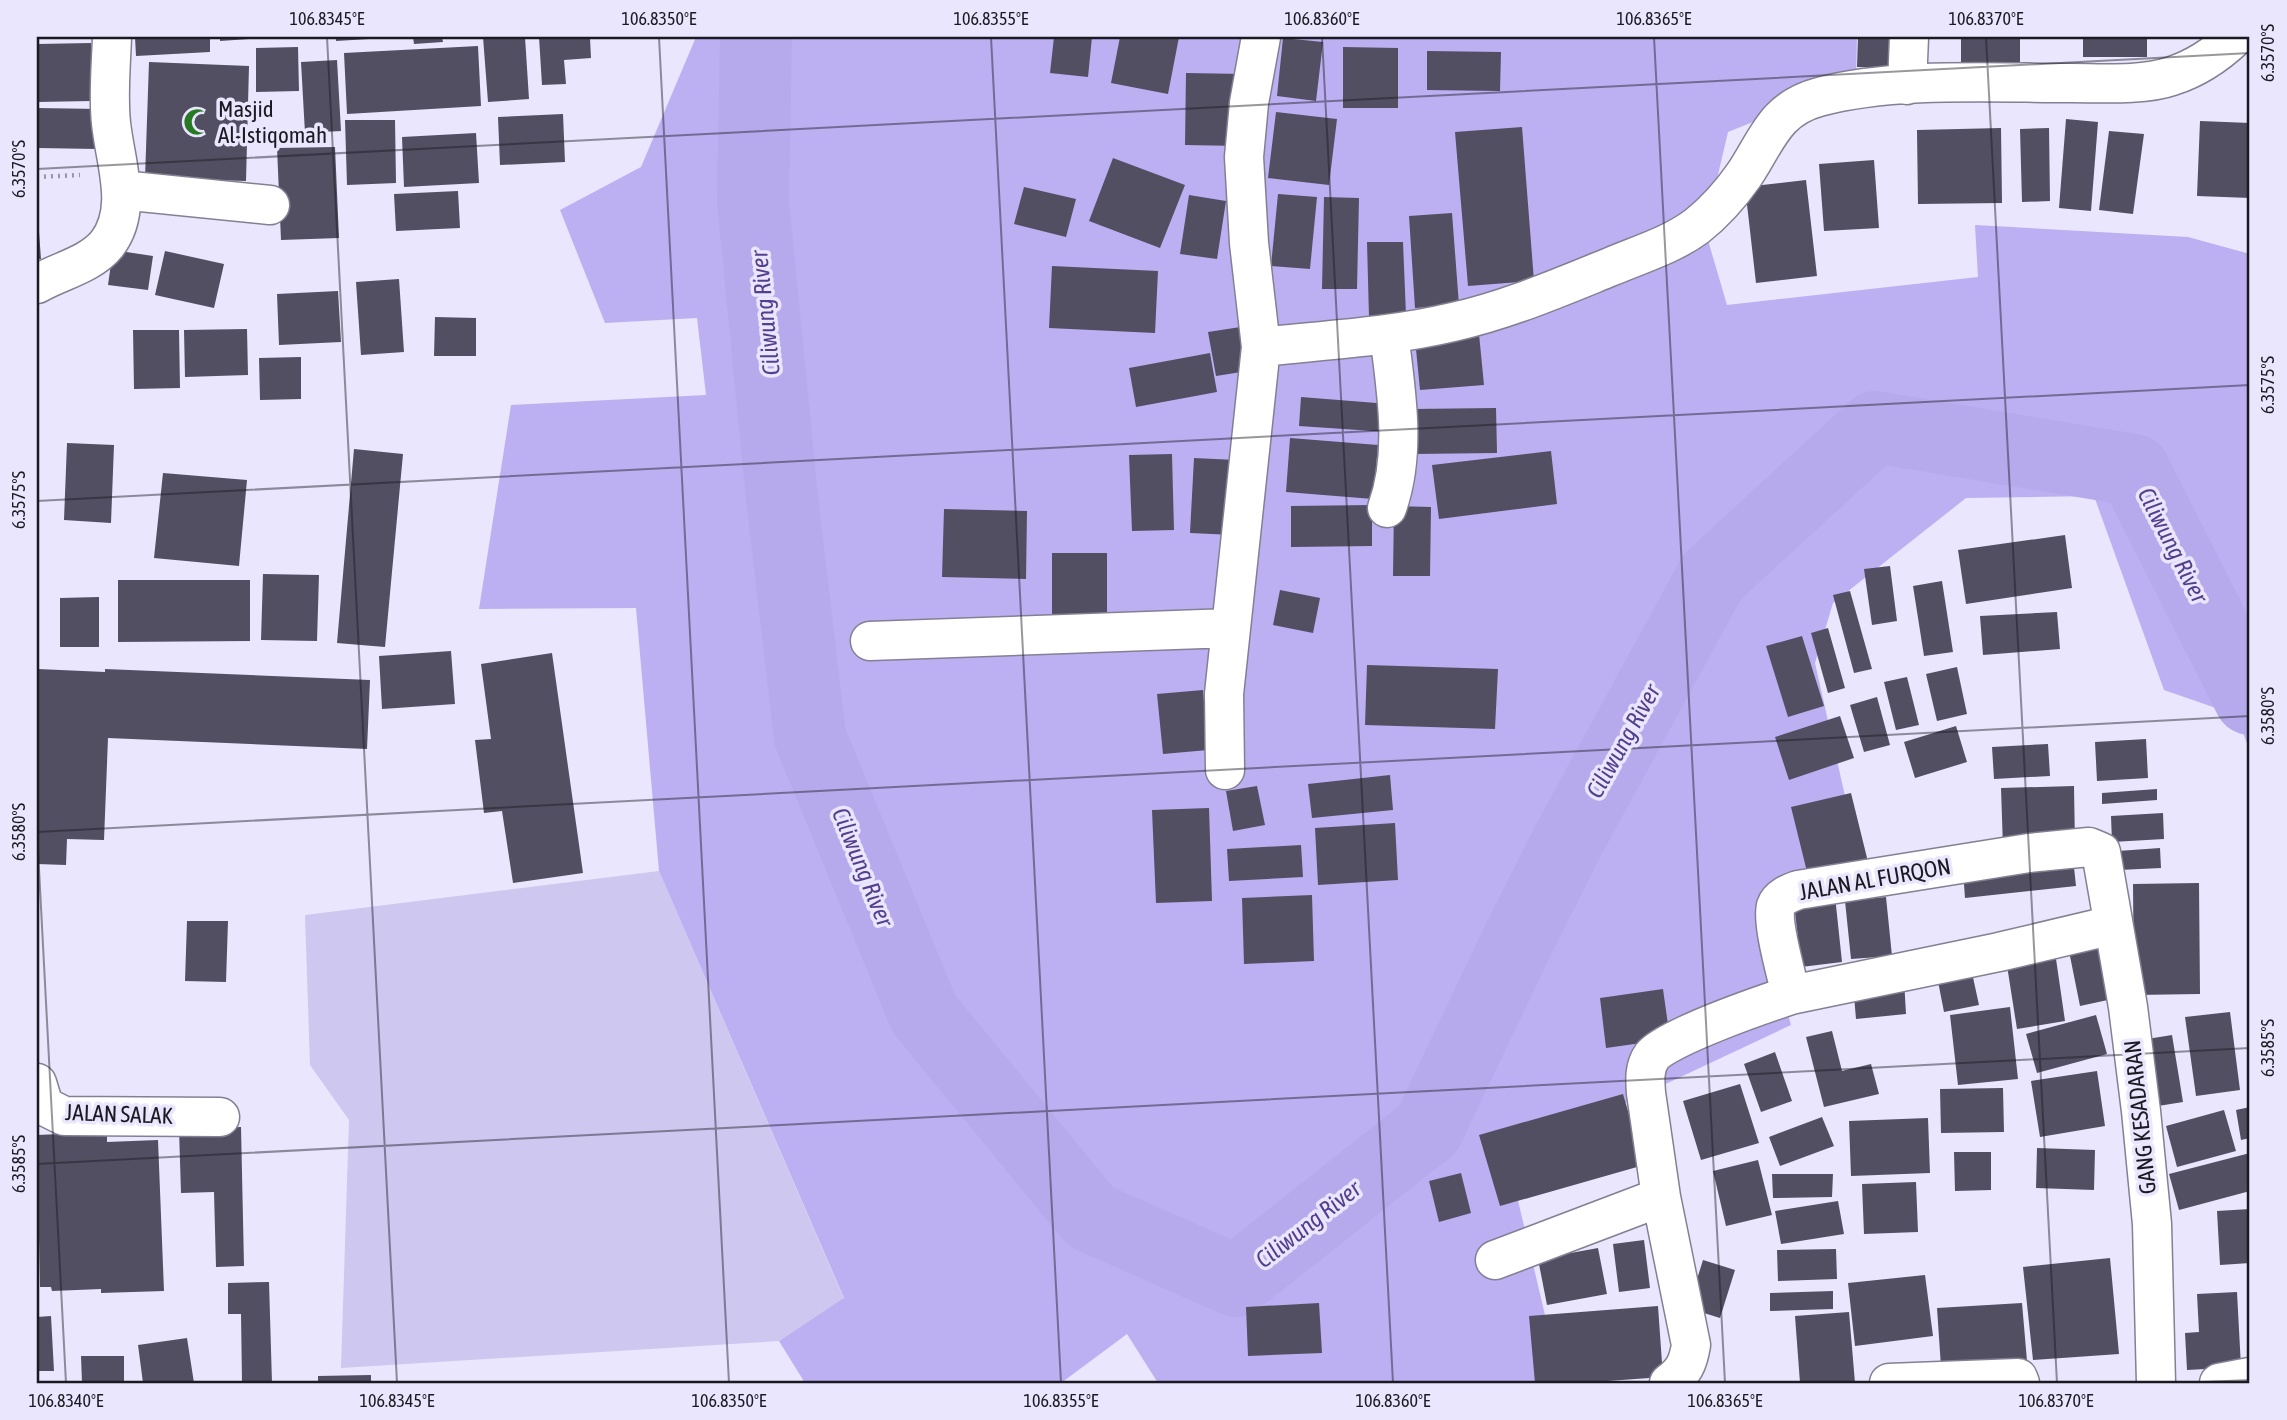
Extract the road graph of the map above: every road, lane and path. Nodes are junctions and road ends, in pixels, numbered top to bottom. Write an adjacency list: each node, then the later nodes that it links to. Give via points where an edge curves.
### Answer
1 (111, 37): 6 (street, via 110,122)
2 (1261, 37): 10 (street, via 1244,157)
3 (1909, 37): 5 (street)
4 (2221, 49): 5 (street, via 2169,78 2122,83)
5 (1907, 85): 9 (street, via 1846,90 1795,107 1775,122 1718,209 1693,229 1650,250 1522,303)
6 (121, 190): 7 (street); 8 (street, via 117,226 106,245 77,266)
7 (270, 205)
8 (37, 284)
9 (1389, 334): 10 (street); 11 (street, via 1398,419 1396,475)
10 (1261, 347): 12 (street)
11 (1387, 508)
12 (1230, 628): 13 (street); 14 (street, via 1224,694)
13 (870, 641)
14 (1225, 770)
15 (2101, 852): 16 (street, GANG KESADARAN); 17 (street, JALAN AL FURQON, via 2089,847 2029,853 1784,896 1776,905 1775,920)
16 (2113, 925): 17 (street); 26 (street, GANG KESADARAN, via 2144,1136 2152,1224)
17 (1791, 995): 20 (street, via 1682,1037 1651,1057 1645,1076)
18 (37, 1083): 19 (street, JALAN SALAK, via 44,1106 64,1116)
19 (220, 1117)
20 (1661, 1197): 21 (street); 22 (street, via 1688,1323)
21 (1495, 1260)
22 (1689, 1376)
23 (2250, 1377): 28 (street)
24 (1889, 1382): 25 (street, via 2018,1378)
25 (2020, 1383)
26 (2156, 1383): 27 (street)
27 (2162, 1383)
28 (2219, 1383)

